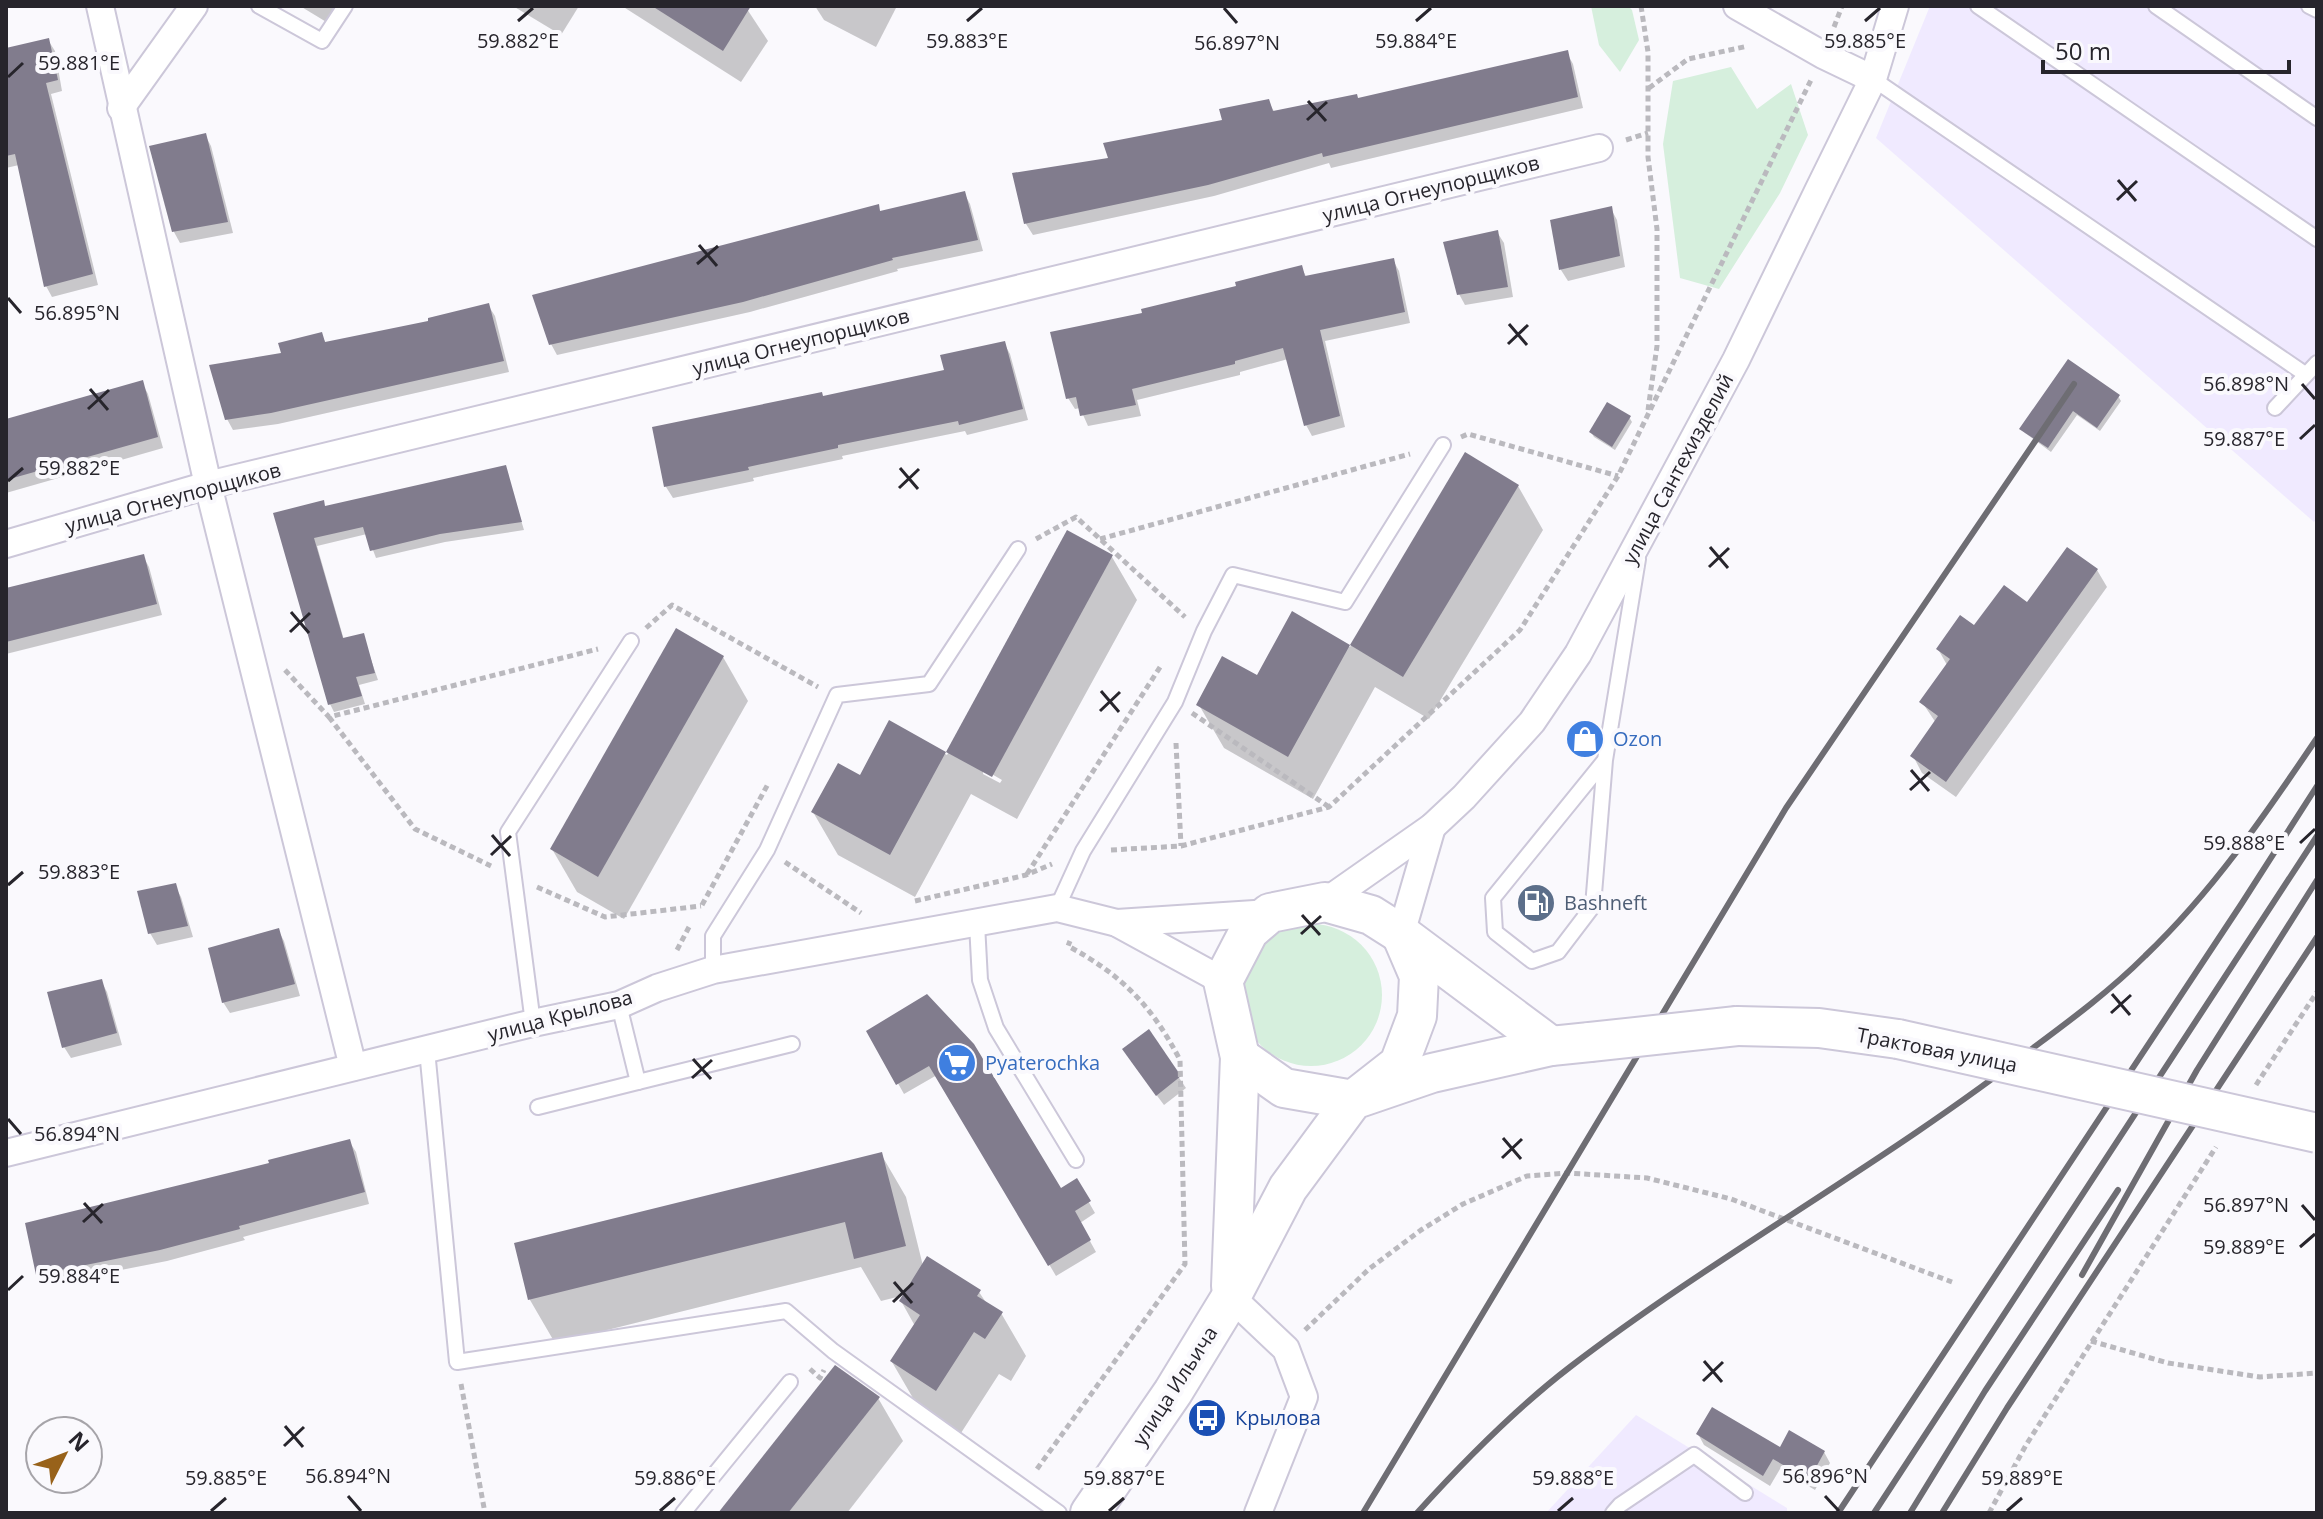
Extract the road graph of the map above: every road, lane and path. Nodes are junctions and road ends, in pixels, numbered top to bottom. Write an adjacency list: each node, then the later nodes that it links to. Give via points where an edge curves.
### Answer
1 (100, 6): 17 (street)
2 (194, 6): 17 (street)
3 (259, 6): 4 (lane, via 322,41)
4 (345, 6)
5 (1641, 6): 16 (path)
6 (1737, 6): 13 (street)
7 (1842, 6): 14 (path)
8 (1895, 6): 15 (street, улица Сантехизделий)
9 (1978, 6): 20 (lane)
10 (2156, 6): 18 (lane)
11 (2309, 6): 12 (lane)
12 (2317, 10)
13 (1790, 36): 14 (street); 16 (path, via 1688,59)
14 (1823, 55): 15 (street); 24 (path)
15 (1873, 79): 22 (lane); 29 (street, улица Сантехизделий, via 1736,360)
16 (1649, 89): 24 (path, via 1657,346)
17 (121, 108): 27 (street)
18 (2317, 118)
19 (1599, 148): 27 (street, улица Огнеупорщиков)
20 (2317, 239)
21 (2317, 363): 22 (lane)
22 (2305, 374): 23 (lane)
23 (2275, 408)
24 (1647, 415): 26 (path)
25 (1443, 445): 26 (path, via 1468,434); 28 (path); 32 (lane, via 1345,602 1233,575)
26 (1618, 476): 40 (path, via 1520,630)
27 (208, 485): 30 (street, улица Огнеупорщиков); 66 (street)
28 (1100, 539): 31 (path, via 1076,517); 32 (path)
29 (1641, 539): 38 (lane); 41 (street, улица Сантехизделий, via 1578,654 1532,722)
30 (6, 544)
31 (1018, 549): 36 (lane, via 929,684)
32 (1204, 631): 37 (lane)
33 (631, 641): 34 (path, via 329,717); 36 (path, via 672,605); 61 (lane, via 508,832)
34 (277, 662)
35 (1164, 662): 45 (path)
36 (837, 695): 43 (lane)
37 (1175, 702): 40 (path); 42 (path); 44 (lane)
38 (1605, 760): 38 (lane, via 1593,906 1558,952 1532,961 1495,932 1493,898)
39 (768, 784): 58 (path)
40 (1329, 807): 42 (path)
41 (1432, 827): 46 (street, улица Сантехизделий); 55 (street)
42 (1181, 846): 44 (path)
43 (767, 850): 50 (path); 56 (lane, via 713,936)
44 (1083, 851): 45 (path); 49 (lane)
45 (1026, 875): 47 (path)
46 (1325, 902): 51 (street); 55 (street, via 1371,915)
47 (906, 903)
48 (876, 909): 50 (path)
49 (1067, 911): 53 (street, улица Крылова); 54 (street, улица Крылова); 82 (path, via 1068,946 1122,980 1168,1036 1180,1060 1185,1264)
50 (861, 913): 52 (path)
51 (1270, 913): 53 (street); 57 (street, via 1249,931)
52 (846, 915)
53 (1117, 923): 57 (street)
54 (977, 924): 56 (street, улица Крылова); 74 (lane, via 980,980 996,1028)
55 (1401, 934): 63 (street); 69 (street, via 1419,976 1417,1016 1399,1064)
56 (713, 970): 58 (street, улица Крылова)
57 (1223, 981): 65 (street)
58 (657, 988): 60 (street, улица Крылова)
59 (2317, 992): 68 (path)
60 (619, 1005): 61 (street, улица Крылова); 67 (lane)
61 (533, 1023): 64 (street, улица Крылова)
62 (792, 1044): 67 (lane)
63 (1551, 1046): 69 (street, Трактовая улица, via 1432,1073); 71 (street, Трактовая улица, bridge, via 1737,1026 1819,1028 1898,1039)
64 (427, 1050): 66 (street, улица Крылова); 79 (lane)
65 (1240, 1057): 69 (street, via 1284,1088); 76 (street, улица Ильича)
66 (353, 1067): 73 (street, улица Крылова)
67 (638, 1082): 70 (lane)
68 (2249, 1096)
69 (1353, 1100): 76 (street, улица Ильича, via 1288,1188)
70 (538, 1107)
71 (2317, 1133)
72 (2224, 1135): 77 (path)
73 (6, 1153)
74 (1076, 1160)
75 (1952, 1282): 78 (path, via 1688,1187 1604,1174 1527,1176 1463,1204 1421,1230 1369,1269)
76 (1231, 1297): 78 (street); 87 (street, улица Ильича)
77 (2091, 1341): 80 (path, via 2168,1363 2260,1377); 90 (path)
78 (1286, 1349): 88 (street, via 1304,1397)
79 (457, 1362): 82 (lane, via 786,1311 833,1351); 84 (path)
80 (2317, 1373)
81 (790, 1382): 85 (lane)
82 (1024, 1487): 86 (lane)
83 (1745, 1493): 89 (lane, via 1694,1455)
84 (485, 1513)
85 (683, 1513)
86 (1059, 1513)
87 (1090, 1513)
88 (1258, 1513)
89 (1613, 1513)
90 (1989, 1513)

